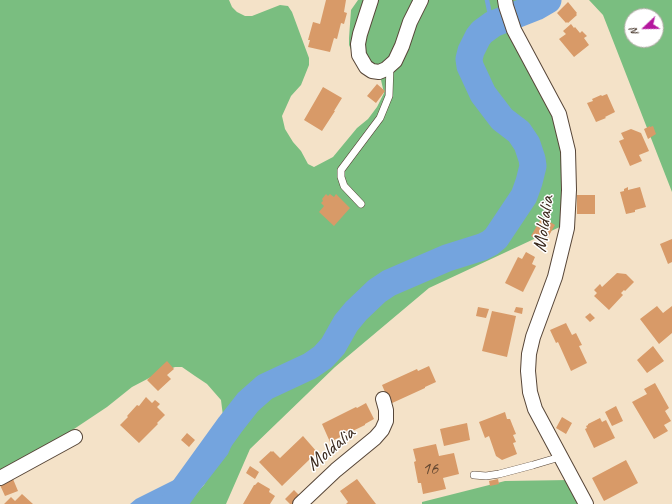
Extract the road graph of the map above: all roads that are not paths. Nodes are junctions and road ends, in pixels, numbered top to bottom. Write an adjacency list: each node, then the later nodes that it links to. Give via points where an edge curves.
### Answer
1 (371, 0): 4 (street, via 360,34 359,54 366,67 372,71 379,72)
2 (421, 0): 4 (street, via 395,61)
3 (505, 3): 8 (street, Moldalia, via 514,30 558,114 568,151 569,190 566,228 555,277 533,337 528,371 535,409)
4 (390, 66): 5 (lane, via 389,96 380,118 342,170 344,186)
5 (361, 204)
6 (383, 399): 11 (street, Moldalia, via 386,421 382,430)
7 (75, 437): 10 (street)
8 (560, 457): 9 (lane, via 499,474); 12 (street, Moldalia)
9 (474, 475)
10 (0, 478)
11 (300, 504)
12 (586, 504)

